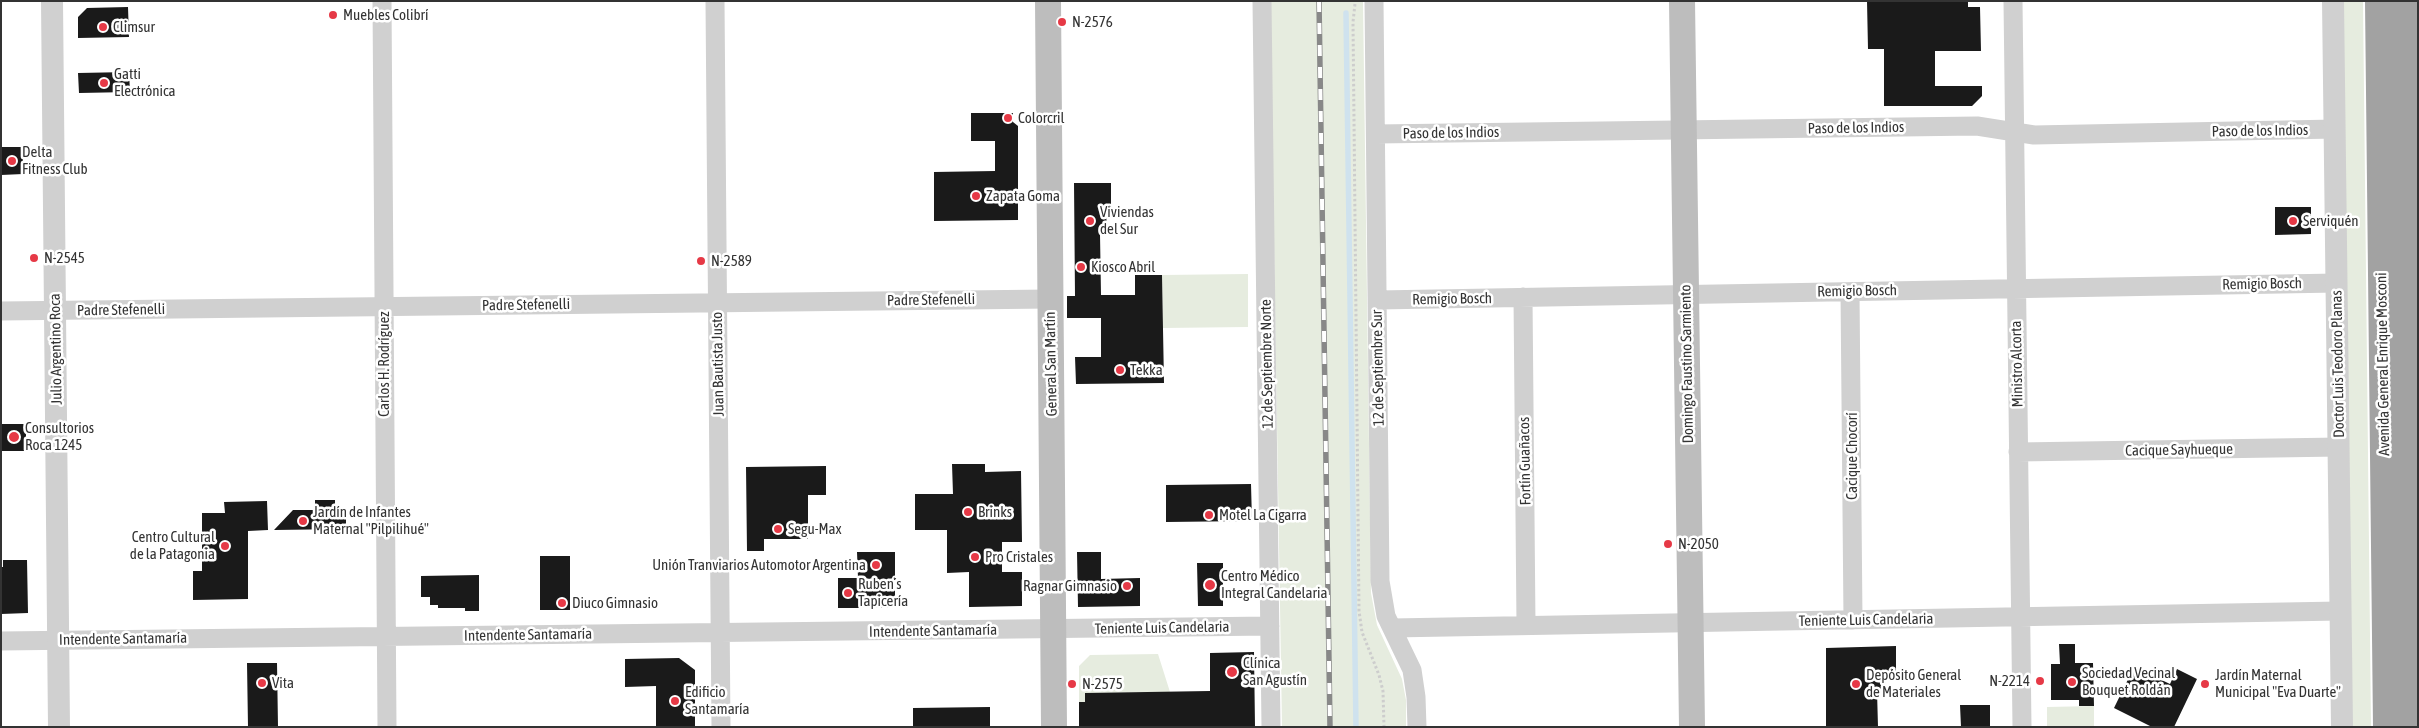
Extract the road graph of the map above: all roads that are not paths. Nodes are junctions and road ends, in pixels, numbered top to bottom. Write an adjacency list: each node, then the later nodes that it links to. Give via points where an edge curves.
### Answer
1 (52, 1): 26 (street, Julio Argentino Roca)
2 (382, 1): 24 (street, Carlos H. Rodríguez)
3 (715, 1): 23 (street, Juan Bautista Justo)
4 (1048, 1): 21 (main road, General San Martín)
5 (1262, 1): 34 (street, 12 de Septiembre Norte)
6 (1374, 1): 15 (street, 12 de Septiembre Sur)
7 (1682, 1): 13 (main road, Domingo Faustino Sarmiento)
8 (2013, 1): 14 (street, Ministro Alcorta)
9 (2334, 1): 12 (street, Doctor Luis Teodoro Planas)
10 (2379, 1): 50 (highway, Avenida General Enrique Mosconi)
11 (2404, 1): 51 (highway, Avenida General Enrique Mosconi)
12 (2335, 129): 14 (street, Paso de los Indios, via 2043,135); 16 (street, Doctor Luis Teodoro Planas)
13 (1684, 130): 14 (street, Paso de los Indios, via 1977,126); 15 (street, Paso de los Indios); 19 (main road, Domingo Faustino Sarmiento)
14 (2014, 132): 17 (street, Ministro Alcorta)
15 (1376, 134): 22 (street, 12 de Septiembre Sur)
16 (2337, 283): 17 (street, Remigio Bosch); 27 (street, Doctor Luis Teodoro Planas)
17 (2016, 289): 18 (street, Remigio Bosch); 28 (street, Ministro Alcorta)
18 (1850, 292): 19 (street, Remigio Bosch); 31 (street, Cacique Chocorí)
19 (1686, 294): 20 (street, Remigio Bosch); 32 (main road, Domingo Faustino Sarmiento)
20 (1523, 298): 22 (street, Remigio Bosch); 33 (street, Fortín Guañacos)
21 (1050, 299): 23 (street, Padre Stefenelli); 36 (main road, General San Martín)
22 (1378, 300): 35 (street, 12 de Septiembre Sur, via 1380,581 1383,606)
23 (717, 303): 24 (street, Padre Stefenelli); 37 (street, Juan Bautista Justo)
24 (384, 307): 26 (street, Padre Stefenelli); 38 (street, Carlos H. Rodríguez)
25 (1, 311): 26 (street, Padre Stefenelli)
26 (55, 311): 39 (street, Julio Argentino Roca)
27 (2339, 447): 28 (street, Cacique Sayhueque); 29 (street, Doctor Luis Teodoro Planas)
28 (2018, 452): 30 (street, Ministro Alcorta)
29 (2340, 611): 30 (street, Teniente Luis Candelaria); 49 (street, Doctor Luis Teodoro Planas)
30 (2020, 617): 31 (street, Teniente Luis Candelaria); 48 (street, Ministro Alcorta)
31 (1853, 620): 32 (street, Teniente Luis Candelaria)
32 (1690, 622): 33 (street, Teniente Luis Candelaria); 47 (main road, Domingo Faustino Sarmiento)
33 (1526, 625): 35 (street, Teniente Luis Candelaria)
34 (1270, 626): 36 (street, Teniente Luis Candelaria); 45 (street, 12 de Septiembre Norte)
35 (1392, 628): 46 (street, 12 de Septiembre Sur, via 1412,670)
36 (1055, 629): 37 (street, Intendente Santamaría); 44 (main road, General San Martín)
37 (720, 633): 38 (street, Intendente Santamaría); 43 (street, Juan Bautista Justo)
38 (386, 636): 39 (street, Intendente Santamaría); 42 (street, Carlos H. Rodríguez)
39 (58, 640): 40 (street, Intendente Santamaría); 41 (street, Julio Argentino Roca)
40 (1, 641)
41 (59, 727)
42 (387, 727)
43 (721, 727)
44 (1054, 727)
45 (1271, 727)
46 (1417, 727)
47 (1692, 727)
48 (2022, 727)
49 (2342, 727)
50 (2387, 727)
51 (2411, 727)

